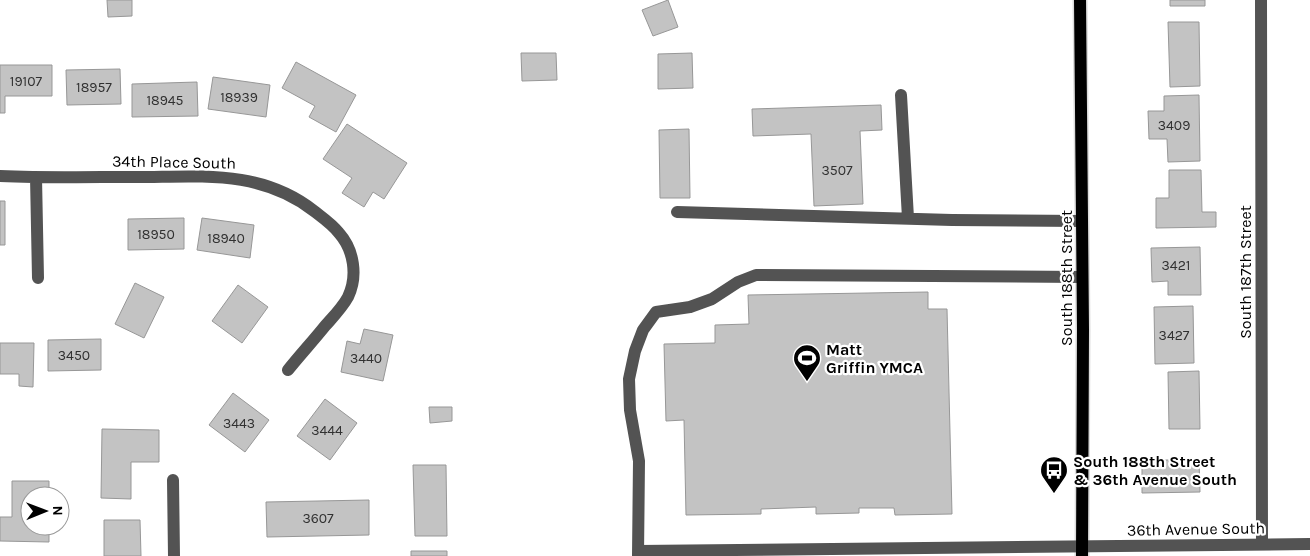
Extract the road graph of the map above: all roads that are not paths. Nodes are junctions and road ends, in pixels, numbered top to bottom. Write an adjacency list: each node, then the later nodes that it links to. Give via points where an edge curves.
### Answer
1 (1080, 0): 8 (main road, South 188th Street)
2 (1261, 0): 13 (street, South 187th Street)
3 (901, 95): 7 (street)
4 (0, 176): 5 (street, 34th Place South)
5 (36, 177): 10 (street); 11 (street, 34th Place South, via 205,176 242,180 268,185 292,196 334,226 346,240 351,254 354,270 348,296)
6 (677, 212): 7 (street)
7 (908, 218): 8 (street)
8 (1082, 221): 9 (main road, South 188th Street)
9 (1082, 277): 16 (main road, South 188th Street); 18 (street, via 756,275 712,299 690,307 656,312 643,330 629,379 630,410 639,460)
10 (38, 278)
11 (288, 370)
12 (173, 480): 19 (street)
13 (1262, 544): 14 (street, 36th Avenue South); 15 (street, 36th Avenue South)
14 (1310, 544)
15 (1209, 550): 16 (street, 36th Avenue South)
16 (1082, 551): 17 (street, 36th Avenue South)
17 (825, 553): 18 (street, 36th Avenue South)
18 (638, 554)
19 (174, 556)

